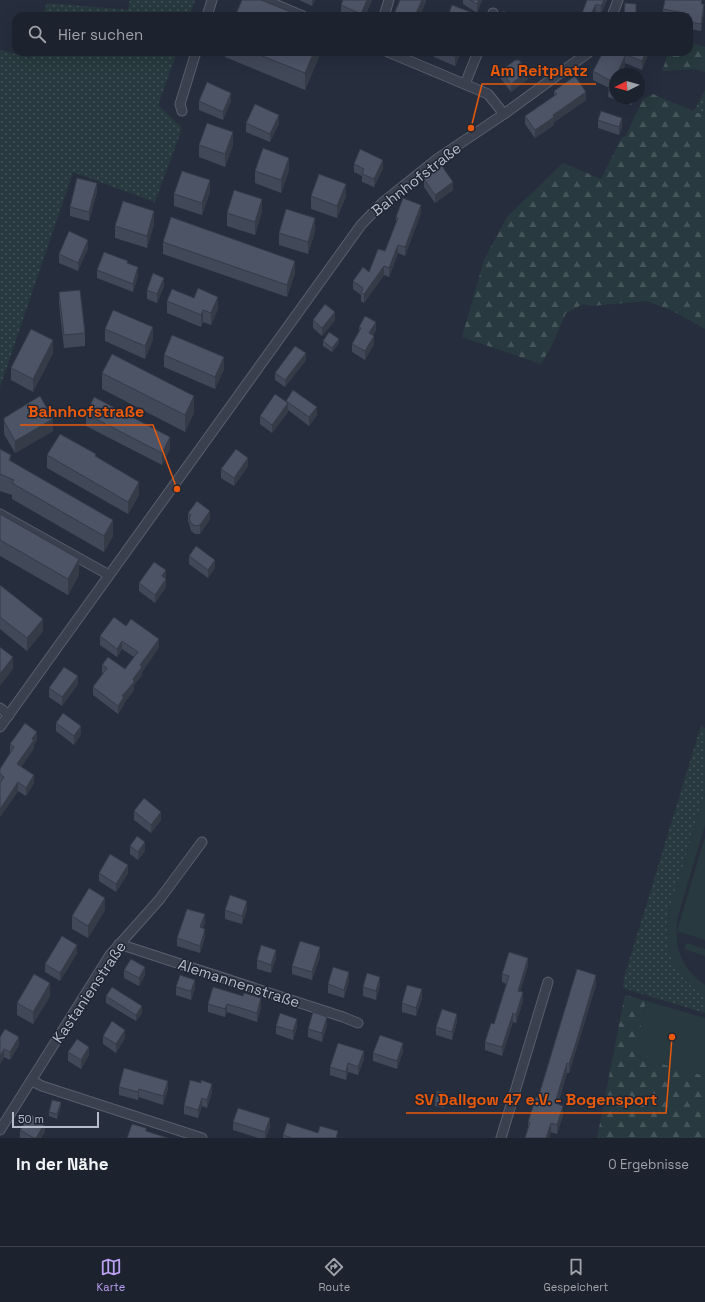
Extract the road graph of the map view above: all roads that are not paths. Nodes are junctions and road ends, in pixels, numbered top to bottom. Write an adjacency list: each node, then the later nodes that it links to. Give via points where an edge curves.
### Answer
1 (212, 0): 5 (street)
2 (390, 0): 7 (street)
3 (618, 0): 8 (street)
4 (271, 1): 6 (street)
5 (208, 12)
6 (294, 12)
7 (386, 12)
8 (614, 12)
9 (195, 56): 14 (street, via 180,104)
10 (398, 56): 13 (street)
11 (476, 56): 13 (street)
12 (584, 56): 15 (street, Bahnhofstraße)
13 (465, 84): 15 (street, via 488,94)
14 (182, 110)
15 (504, 114): 17 (street, Bahnhofstraße, via 437,160 382,203 361,225)
16 (0, 514): 17 (street)
17 (109, 575): 19 (street, Bahnhofstraße)
18 (0, 708): 19 (street)
19 (9, 715): 20 (street, Bahnhofstraße)
20 (0, 727)
21 (202, 842): 22 (street, Kastanienstraße, via 159,900)
22 (119, 944): 24 (street, Alemannenstraße); 25 (street, Kastanienstraße)
23 (548, 982): 28 (street)
24 (358, 1023)
25 (32, 1081): 26 (street, Kastanienstraße); 27 (street)
26 (0, 1130)
27 (202, 1138)
28 (501, 1138)

